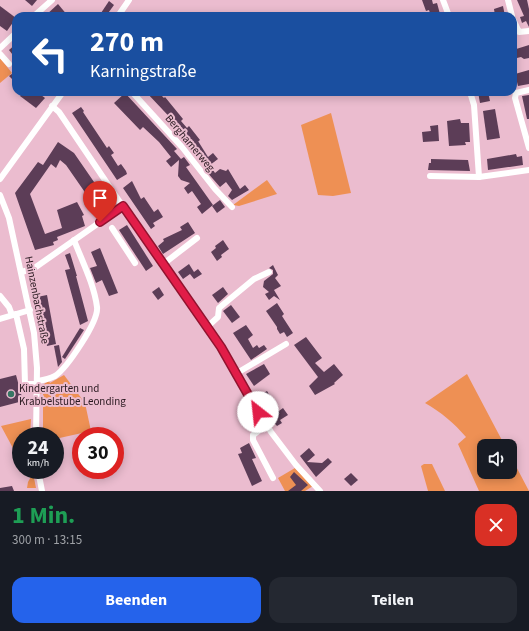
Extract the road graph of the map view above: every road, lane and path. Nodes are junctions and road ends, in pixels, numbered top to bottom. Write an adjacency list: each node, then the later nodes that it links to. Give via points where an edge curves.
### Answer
1 (52, 0): 5 (street)
2 (129, 0): 6 (street)
3 (443, 0): 7 (street)
4 (508, 0): 8 (street)
5 (38, 12)
6 (121, 12)
7 (448, 12)
8 (512, 12)
9 (517, 27): 10 (street, via 519,32)
10 (529, 31)
11 (12, 37): 12 (street)
12 (0, 48)
13 (0, 54): 14 (street)
14 (9, 64)
15 (529, 90): 16 (street)
16 (517, 94)
17 (60, 96): 21 (street)
18 (136, 96): 30 (street, Berghamerweg)
19 (471, 96): 26 (street)
20 (515, 96): 22 (street)
21 (52, 106): 27 (street); 29 (street, via 59,112)
22 (528, 139): 23 (street)
23 (529, 148)
24 (529, 170): 26 (street)
25 (430, 176): 26 (street)
26 (480, 177)
27 (0, 179)
28 (0, 195): 36 (street, Hainzenbachstraße, via 9,218)
29 (123, 206): 33 (street); 35 (street)
30 (232, 207)
31 (112, 228): 34 (street)
32 (197, 238): 35 (street)
33 (74, 240): 36 (street, via 33,269); 45 (street, via 92,289 97,311 91,327 67,365 56,376)
34 (135, 263)
35 (162, 264): 42 (street)
36 (21, 272): 39 (street, Hainzenbachstraße)
37 (269, 272): 42 (street, via 254,279 219,308 218,317)
38 (0, 296): 40 (street)
39 (30, 310): 40 (street); 45 (street, Hainzenbachstraße, via 36,341)
40 (14, 315): 41 (street); 45 (street, via 24,349 25,384)
41 (0, 319)
42 (207, 327): 44 (street)
43 (286, 344): 44 (street)
44 (237, 374): 46 (street)
45 (37, 382): 47 (street, Hainzenbachstraße)
46 (266, 425): 48 (street, via 253,435 253,440); 51 (street, via 284,451)
47 (36, 427)
48 (273, 478)
49 (40, 479): 50 (street)
50 (42, 491)
51 (320, 491)

